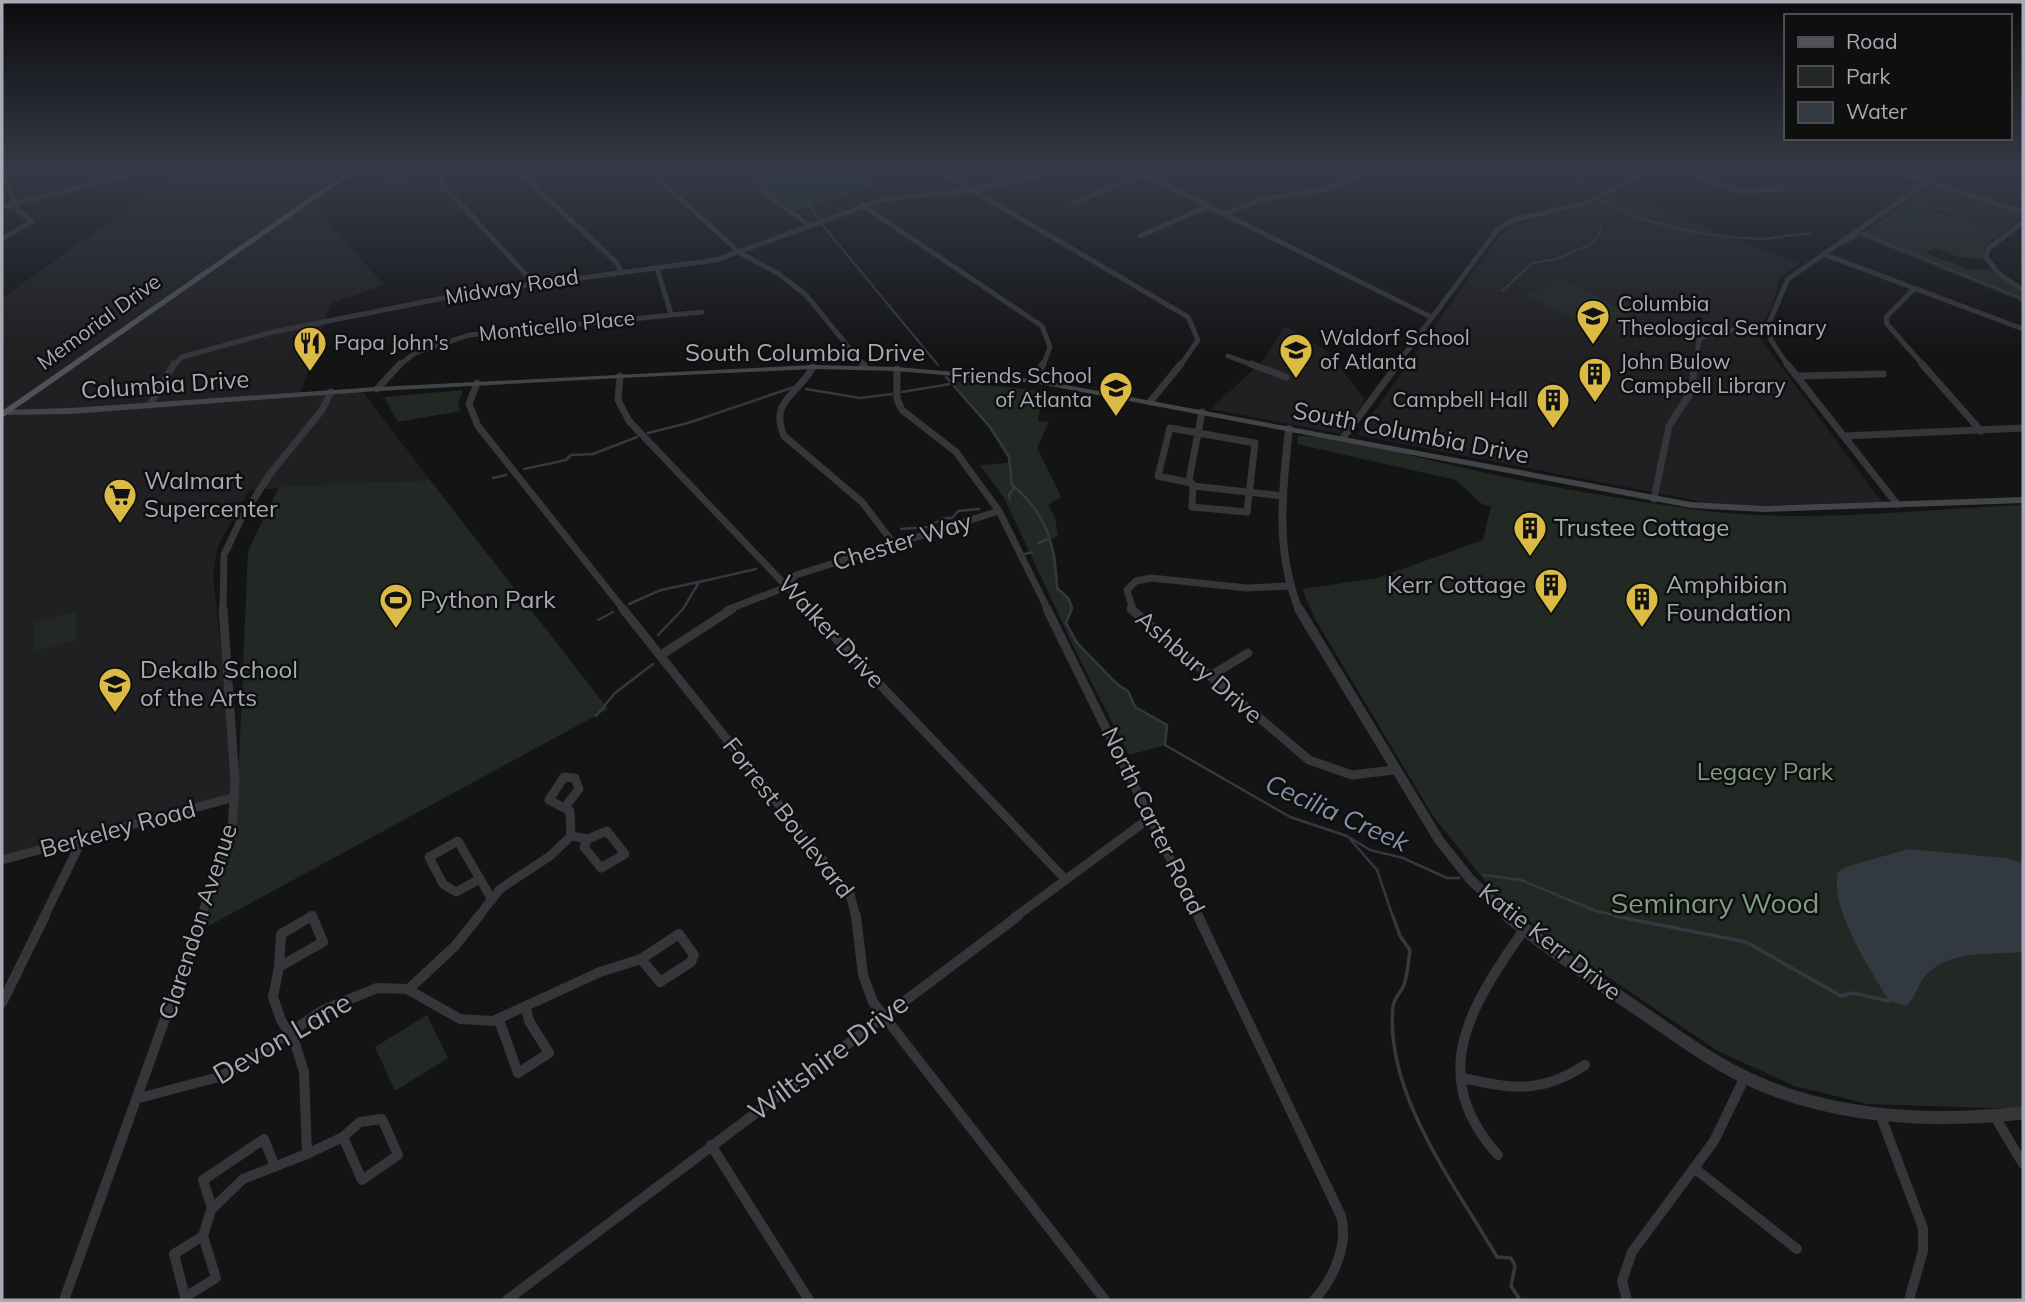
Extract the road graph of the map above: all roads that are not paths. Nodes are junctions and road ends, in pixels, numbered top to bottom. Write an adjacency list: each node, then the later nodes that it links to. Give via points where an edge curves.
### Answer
1 (254, 232): 17 (main road, Memorial Drive)
2 (266, 232): 17 (main road, Memorial Drive)
3 (486, 232): 20 (street)
4 (583, 232): 19 (street)
5 (717, 232): 15 (street)
6 (795, 232): 15 (street, Midway Road)
7 (902, 232): 36 (street, via 1048,332 1051,349)
8 (1044, 232): 40 (street, via 1188,317 1198,340 1194,349)
9 (1150, 232): 14 (street)
10 (1261, 232): 25 (street)
11 (1497, 232): 25 (street)
12 (1855, 232): 16 (street)
13 (2010, 232): 22 (street, via 1988,249 1986,257 1998,273)
14 (1140, 236)
15 (740, 253): 18 (street, Midway Road); 30 (street, via 806,295)
16 (1823, 254): 21 (street); 26 (street, via 1788,279 1780,292 1778,311)
17 (216, 264): 43 (main road, Memorial Drive)
18 (657, 268): 19 (street, Midway Road); 24 (street, Monticello Place)
19 (621, 272): 20 (street, Midway Road)
20 (533, 282): 41 (street, Midway Road, via 194,351 175,362)
21 (1914, 289): 27 (street); 46 (street, via 1889,311 1887,324)
22 (2023, 290)
23 (702, 312): 24 (street, Monticello Place)
24 (671, 314): 38 (street, Monticello Place, via 472,334 412,356)
25 (1431, 317): 49 (street)
26 (1768, 325): 34 (street, via 1771,340); 53 (street, via 1699,339 1691,392 1669,426)
27 (2023, 329)
28 (1228, 356): 35 (street)
29 (813, 367): 30 (main road, South Columbia Drive); 33 (main road, South Columbia Drive); 57 (street, via 778,411 778,425 784,436 862,502)
30 (865, 368): 31 (main road, South Columbia Drive)
31 (897, 369): 36 (main road, South Columbia Drive); 56 (street, North Carter Road, via 897,399 902,410 956,452)
32 (1883, 374): 34 (street)
33 (620, 376): 37 (main road, South Columbia Drive); 58 (street, Walker Drive, via 616,390 622,413)
34 (1798, 376): 48 (street)
35 (1286, 377)
36 (1034, 381): 40 (main road, South Columbia Drive)
37 (477, 383): 38 (main road, South Columbia Drive); 61 (street, Forrest Boulevard, via 470,404 478,426)
38 (377, 389): 39 (main road, South Columbia Drive)
39 (331, 392): 41 (main road, Columbia Drive); 64 (street, Clarendon Avenue, via 268,477 224,555 223,618)
40 (1150, 401): 42 (main road, South Columbia Drive)
41 (150, 405): 43 (main road, Columbia Drive)
42 (1202, 412): 45 (main road, South Columbia Drive); 47 (street)
43 (3, 414)
44 (2023, 428): 46 (street)
45 (1289, 429): 49 (main road, South Columbia Drive); 52 (street, Katie Kerr Drive)
46 (1981, 430): 48 (street)
47 (1198, 431): 50 (street); 50 (street, via 1170,428 1158,476); 51 (street, via 1255,443)
48 (1844, 436): 55 (street)
49 (1343, 438): 53 (main road, South Columbia Drive)
50 (1192, 484): 51 (street); 51 (street, via 1195,508 1244,513)
51 (1250, 493): 52 (street)
52 (1283, 496): 59 (street, Katie Kerr Drive, via 1280,551)
53 (1654, 499): 55 (main road, South Columbia Drive, via 1731,509)
54 (2023, 500): 55 (main road, South Columbia Drive)
55 (1897, 504)
56 (999, 512): 57 (street, Chester Way); 66 (street, North Carter Road)
57 (894, 544): 58 (street, Chester Way, via 796,575)
58 (785, 583): 61 (street, Chester Way, via 781,589 723,612); 72 (street, Walker Drive)
59 (1288, 586): 62 (street, Ashbury Drive, via 1151,578 1136,581 1127,590 1130,607 1138,617); 63 (street, Katie Kerr Drive)
60 (1248, 653): 62 (street)
61 (661, 655): 80 (street, Forrest Boulevard, via 850,894 859,921 860,975)
62 (1212, 675): 63 (street, Ashbury Drive, via 1309,761 1352,775)
63 (1394, 770): 74 (street, Katie Kerr Drive, via 1470,880)
64 (235, 797): 69 (street, Berkeley Road); 86 (street, Clarendon Avenue, via 232,828)
65 (565, 807): 67 (street, via 572,819)
66 (1152, 817): 72 (street, Wiltshire Drive); 104 (street, North Carter Road, via 1338,1205 1344,1226 1342,1244 1322,1293)
67 (571, 836): 68 (street); 73 (street)
68 (588, 839)
69 (82, 840): 70 (street, Berkeley Road); 78 (street)
70 (2, 860)
71 (480, 879): 71 (street, via 458,841 429,857 443,884 456,892); 73 (street)
72 (1066, 880): 80 (street, Wiltshire Drive)
73 (492, 900): 77 (street, via 455,946)
74 (1525, 928): 84 (street, Katie Kerr Drive, via 1716,1062); 85 (street, via 1466,1023 1460,1051)
75 (641, 959): 75 (street, via 679,934 694,955 691,962 660,982); 79 (street, via 600,972)
76 (279, 967): 76 (street, via 281,934 312,916 323,942); 82 (street, via 272,997)
77 (410, 988): 81 (street, via 459,1019); 82 (street, Devon Lane, via 380,987 343,997)
78 (2, 1003)
79 (526, 1007): 81 (street); 81 (street, via 529,1021 549,1053 519,1073)
80 (882, 1016): 91 (street, Wiltshire Drive); 103 (street, Forrest Boulevard)
81 (499, 1020)
82 (288, 1032): 86 (street, Devon Lane, via 242,1065 197,1087); 92 (street, via 304,1072)
83 (1585, 1065): 85 (street, via 1566,1080 1539,1089)
84 (1745, 1077): 88 (street, Katie Kerr Drive, via 1807,1100); 96 (street, via 1714,1141)
85 (1462, 1078): 93 (street, via 1466,1111 1481,1138)
86 (139, 1098): 100 (street, Clarendon Avenue)
87 (2023, 1113): 89 (street, Katie Kerr Drive)
88 (1881, 1117): 89 (street, Katie Kerr Drive); 106 (street, via 1923,1228 1923,1251)
89 (1995, 1117): 94 (street)
90 (343, 1137): 90 (street, via 362,1180 398,1156 382,1119 360,1122); 92 (street)
91 (711, 1146): 101 (street, Wiltshire Drive); 102 (street)
92 (307, 1154): 95 (street)
93 (1499, 1155)
94 (2023, 1164)
95 (275, 1167): 97 (street, via 243,1179); 97 (street, via 264,1139 211,1172 203,1180)
96 (1694, 1168): 99 (street); 105 (street, via 1632,1252 1622,1281)
97 (212, 1208): 98 (street)
98 (203, 1236): 98 (street, via 174,1254 185,1297 216,1278)
99 (1797, 1249)
100 (64, 1300)
101 (507, 1300)
102 (809, 1300)
103 (1105, 1300)
104 (1314, 1300)
105 (1627, 1300)
106 (1909, 1300)

